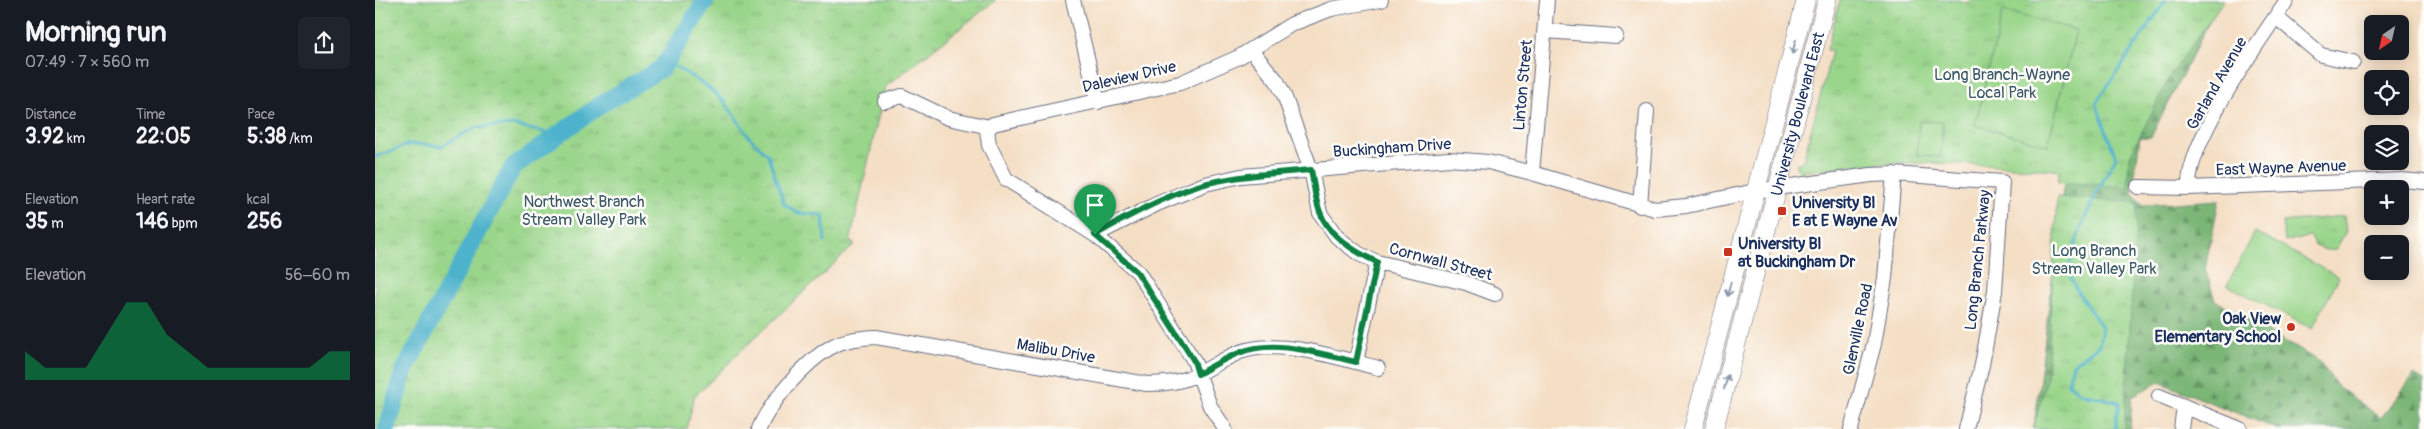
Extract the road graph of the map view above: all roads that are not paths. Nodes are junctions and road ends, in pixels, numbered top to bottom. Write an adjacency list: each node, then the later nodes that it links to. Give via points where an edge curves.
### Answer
1 (1073, 0): 13 (street)
2 (1381, 0): 10 (street, Daleview Drive, via 1289,17)
3 (1547, 0): 8 (street, Linton Street)
4 (1806, 0): 23 (main road, University Boulevard East, one-way to 23)
5 (1827, 0): 21 (main road, University Boulevard East)
6 (2287, 0): 7 (street, Garland Avenue)
7 (2276, 17): 11 (street, via 2321,55); 22 (street, Garland Avenue, via 2214,115 2188,176)
8 (1545, 31): 9 (street); 17 (street, Linton Street)
9 (1616, 36)
10 (1251, 50): 13 (street, Daleview Drive, via 1180,83); 16 (street, Cornwall Street, via 1277,81)
11 (2353, 62)
12 (885, 101): 15 (street, Daleview Drive, via 902,96 948,118)
13 (1098, 102): 15 (street, Daleview Drive)
14 (1647, 111): 24 (street)
15 (990, 127): 25 (street, via 987,130 989,145 1006,179)
16 (1311, 170): 17 (street, Buckingham Drive, via 1449,159 1488,162); 25 (street, Buckingham Drive, via 1241,176 1205,184); 26 (street, Cornwall Street, via 1320,213 1337,237 1359,254)
17 (1532, 173): 24 (street, Buckingham Drive)
18 (1894, 174): 21 (street); 37 (street, Glenville Road, via 1885,278 1873,344); 38 (street, Long Branch Parkway, via 2002,182 1995,291 1982,365)
19 (2424, 182): 22 (street, East Wayne Avenue)
20 (2139, 187): 22 (street, East Wayne Avenue)
21 (1778, 188): 23 (street); 36 (main road, University Boulevard East, one-way to 21)
22 (2189, 188)
23 (1755, 191): 24 (street, Buckingham Drive, via 1686,206 1655,209); 35 (main road, University Boulevard East, one-way to 35)
24 (1640, 206)
25 (1095, 235): 30 (street, via 1137,272 1180,337)
26 (1377, 262): 27 (street, Cornwall Street, via 1466,283); 28 (street)
27 (1495, 294)
28 (1356, 362): 29 (street, Malibu Drive); 30 (street, Malibu Drive, via 1290,348 1262,347 1239,352)
29 (1379, 368)
30 (1198, 374): 33 (street, Malibu Drive, via 1163,384 1147,384 895,338 849,340 831,347 809,364 774,403); 34 (street, via 1210,406)
31 (2159, 396): 32 (street)
32 (2184, 406): 39 (street); 40 (street)
33 (760, 429)
34 (1225, 429)
35 (1693, 429)
36 (1714, 429)
37 (1851, 429)
38 (1965, 429)
39 (2181, 429)
40 (2240, 429)

